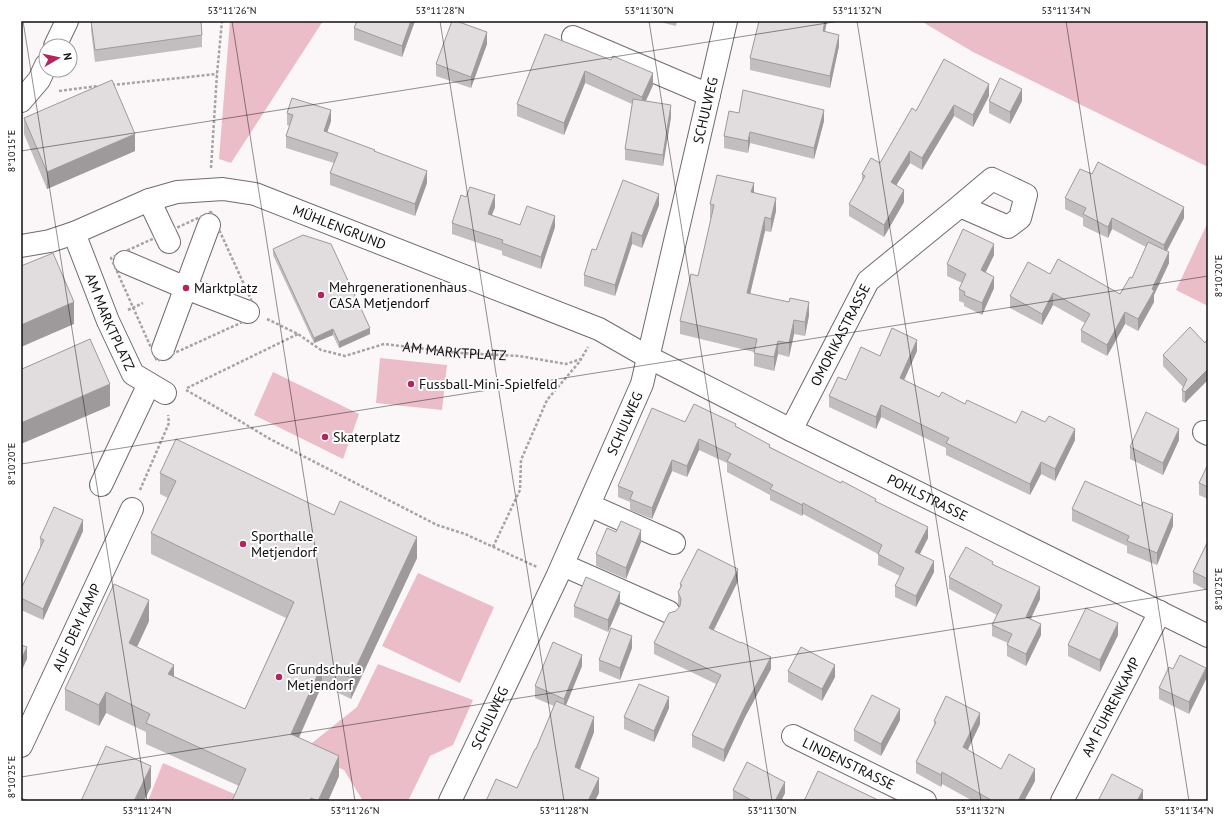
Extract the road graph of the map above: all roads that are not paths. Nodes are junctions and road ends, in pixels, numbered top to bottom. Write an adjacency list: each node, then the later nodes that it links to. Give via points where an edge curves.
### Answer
1 (67, 21): 4 (street)
2 (726, 21): 6 (street, SCHULWEG)
3 (573, 37): 6 (street)
4 (59, 38)
5 (40, 78): 7 (street)
6 (709, 95): 17 (street, SCHULWEG)
7 (25, 97)
8 (150, 200): 11 (street, MÜHLENGRUND); 12 (street); 17 (street, MÜHLENGRUND, via 177,192 223,189 256,194 599,329)
9 (960, 206): 19 (street, OMORIKASTRASSE, via 868,281)
10 (209, 224): 15 (street)
11 (74, 233): 13 (street, MÜHLENGRUND, via 50,241); 18 (street, AM MARKTPLATZ, via 108,321 133,374)
12 (169, 242)
13 (21, 246)
14 (125, 262): 15 (street)
15 (186, 288): 16 (street); 18 (street)
16 (248, 312)
17 (648, 357): 19 (street, POHLSTRASSE); 21 (street, SCHULWEG, via 642,384)
18 (163, 374): 20 (street)
19 (791, 430): 26 (street, POHLSTRASSE)
20 (101, 485)
21 (589, 505): 23 (street); 24 (street, SCHULWEG)
22 (132, 509): 29 (street, AUF DEM KAMP)
23 (674, 543)
24 (560, 571): 25 (street); 30 (street, SCHULWEG)
25 (669, 612)
26 (1160, 612): 27 (street, POHLSTRASSE); 32 (street, AM FUHRENKAMP)
27 (1208, 636)
28 (793, 736): 31 (street, LINDENSTRASSE)
29 (21, 746)
30 (450, 801)
31 (925, 801)
32 (1062, 801)

